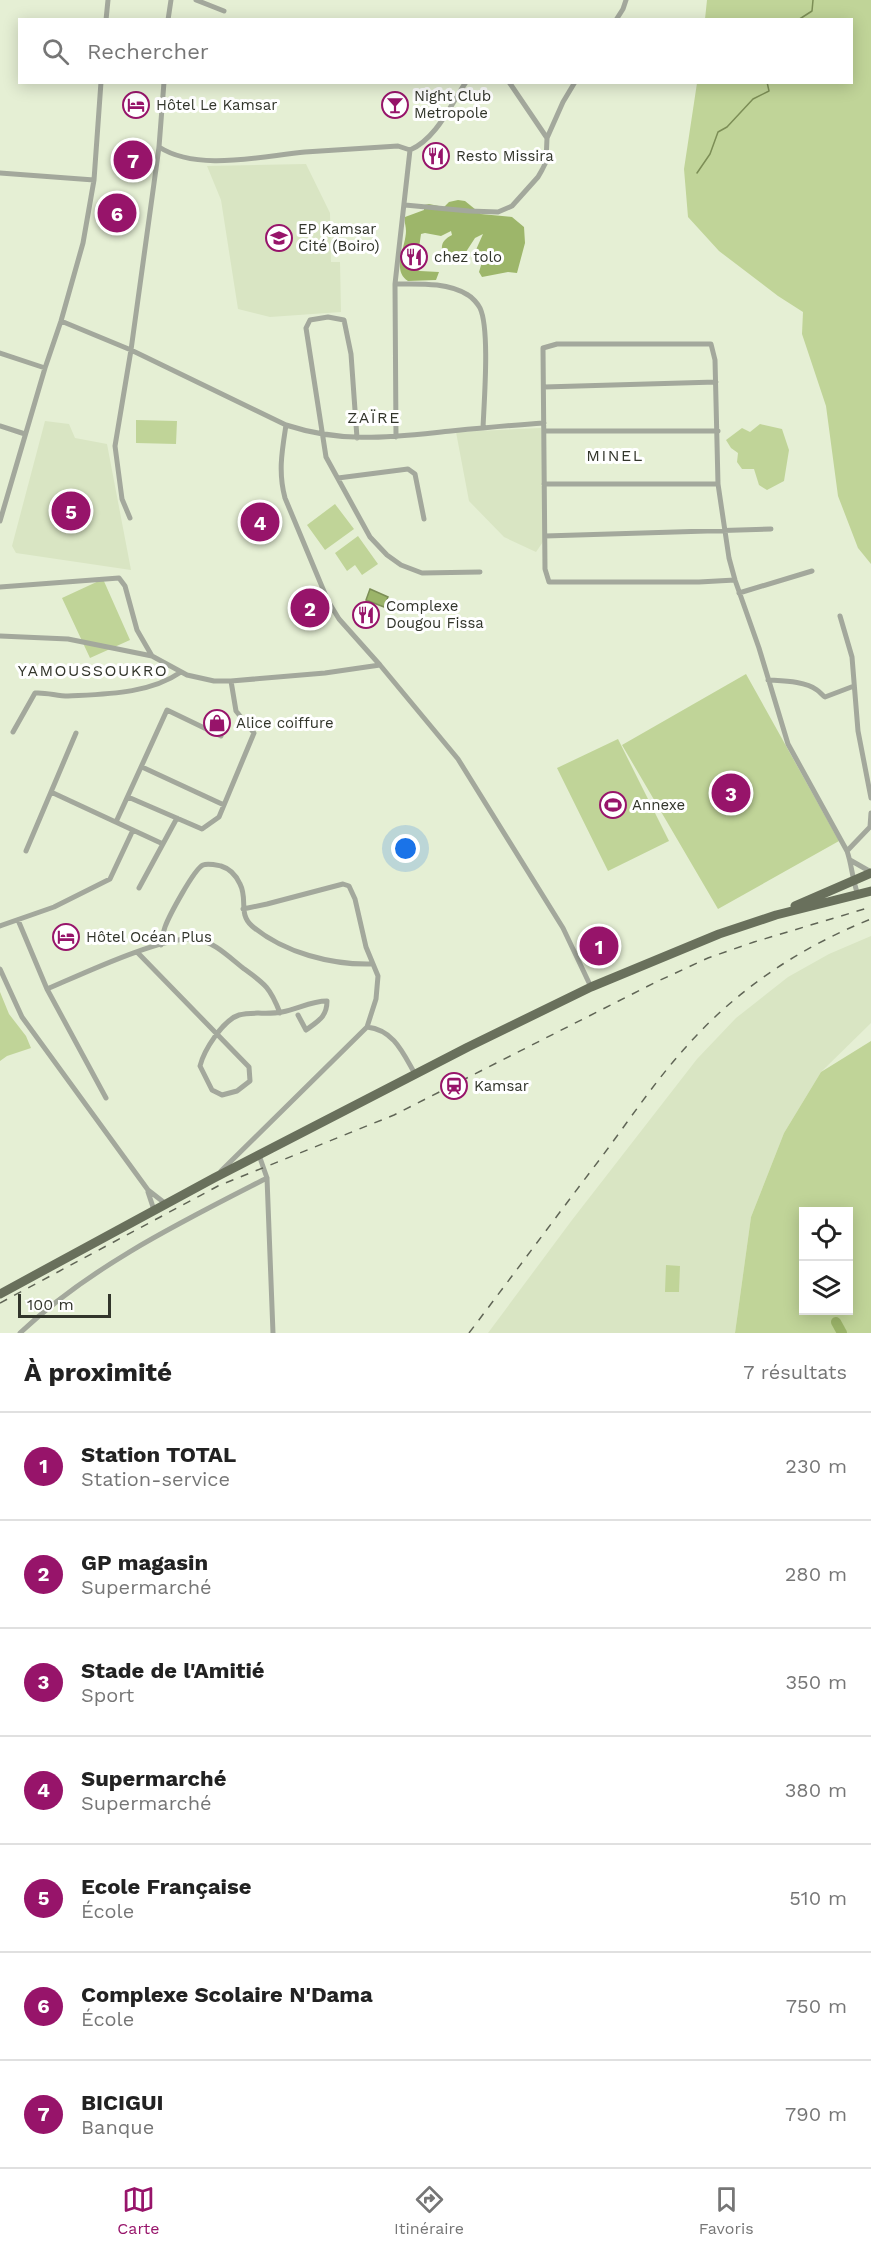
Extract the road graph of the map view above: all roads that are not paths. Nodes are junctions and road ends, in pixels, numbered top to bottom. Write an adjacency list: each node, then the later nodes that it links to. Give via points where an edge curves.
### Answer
1 (108, 0): 6 (street)
2 (171, 0): 7 (street)
3 (196, 0): 5 (street)
4 (626, 0): 8 (street)
5 (224, 11)
6 (106, 18)
7 (168, 18)
8 (617, 18)
9 (101, 84): 18 (street)
10 (164, 84): 15 (street)
11 (464, 84): 16 (street, via 437,127 422,145)
12 (510, 84): 14 (street)
13 (574, 84): 14 (street)
14 (547, 138): 19 (street, via 542,170 512,206 488,212)
15 (159, 147): 16 (street, via 186,159 218,161 398,146); 22 (street)
16 (410, 150): 19 (street)
17 (0, 173): 18 (street)
18 (94, 180): 21 (street, via 83,243)
19 (405, 205): 20 (street)
20 (395, 284): 30 (street, via 455,289 480,307 484,329); 35 (street)
21 (61, 321): 22 (street); 24 (street)
22 (131, 350): 28 (street); 41 (street, via 115,446 122,499)
23 (0, 353): 24 (street)
24 (45, 368): 33 (street)
25 (716, 382): 26 (street); 26 (street, via 711,344 556,344 543,348); 31 (street)
26 (544, 387): 27 (street)
27 (544, 423): 30 (street); 32 (street)
28 (286, 425): 34 (street); 55 (street, via 279,465 285,498 333,610)
29 (0, 426): 33 (street)
30 (483, 428): 35 (street)
31 (718, 431): 32 (street); 39 (street)
32 (544, 432): 38 (street)
33 (25, 434): 40 (street)
34 (322, 435): 36 (street); 36 (street, via 306,328 310,320 328,317 344,320 351,354); 37 (street, via 326,457)
35 (396, 437): 36 (street)
36 (357, 438)
37 (338, 478): 42 (street, via 408,469 416,474); 48 (street, via 370,537 402,565 422,573)
38 (544, 484): 39 (street); 46 (street)
39 (718, 484): 45 (street)
40 (3, 498): 43 (street)
41 (130, 518)
42 (424, 519)
43 (0, 520)
44 (771, 529): 45 (street)
45 (726, 531): 46 (street); 49 (street)
46 (545, 536): 49 (street, via 549,582)
47 (812, 571): 51 (street)
48 (480, 572)
49 (735, 580): 51 (street)
50 (0, 587): 54 (street, via 119,578 125,586 137,630)
51 (739, 593): 57 (street)
52 (840, 616): 59 (street, via 852,657)
53 (0, 636): 54 (street, via 68,639)
54 (152, 656): 56 (street)
55 (380, 665): 58 (street, via 325,674); 89 (street, via 458,759 563,928)
56 (181, 672): 58 (street, via 214,681); 60 (street, via 168,681 119,693 35,693)
57 (768, 680): 59 (street, via 801,684 825,697); 74 (street, via 788,744)
58 (231, 681): 67 (street, via 236,711 254,733)
59 (854, 686): 66 (street)
60 (13, 732)
61 (76, 733): 64 (street)
62 (221, 736): 63 (street, via 167,711)
63 (142, 767): 65 (street); 67 (street)
64 (51, 792): 70 (street); 73 (street)
65 (128, 797): 69 (street); 70 (street)
66 (871, 798)
67 (224, 805): 69 (street, via 219,817 202,829)
68 (871, 813): 74 (street, via 870,827)
69 (177, 819): 72 (street)
70 (116, 822): 71 (street)
71 (133, 830): 72 (street); 83 (street, via 110,879 78,897)
72 (163, 844): 78 (street)
73 (26, 851)
74 (847, 851): 75 (street)
75 (850, 860): 76 (street); 77 (street)
76 (871, 873): 77 (main road)
77 (852, 880): 80 (street); 82 (main road)
78 (139, 888)
79 (871, 891): 80 (main road)
80 (858, 895): 82 (main road)
81 (243, 909): 85 (street, via 243,891 234,874 222,866 204,865 195,873 165,926); 87 (street, via 246,921 253,927 291,950 354,964); 87 (street, via 345,884 352,889)
82 (776, 915): 89 (main road, via 671,952)
83 (18, 920): 84 (street); 90 (street)
84 (0, 926)
85 (161, 945): 86 (street); 91 (street, via 189,939 204,942 264,983)
86 (137, 952): 90 (street); 94 (street)
87 (372, 964): 93 (street, via 378,976)
88 (0, 969): 100 (street, via 22,1017)
89 (591, 987): 95 (main road)
90 (47, 988): 96 (street)
91 (280, 1013): 92 (street, via 314,1001 327,1001 324,1016 306,1030); 94 (street, via 238,1015)
92 (298, 1015)
93 (367, 1027): 95 (street, via 384,1031 396,1041); 98 (street)
94 (217, 1034): 94 (street, via 204,1050 200,1066 212,1090 222,1095 237,1091 249,1081 249,1067)
95 (415, 1074): 97 (main road)
96 (106, 1098)
97 (259, 1155): 98 (main road); 99 (street)
98 (214, 1178): 101 (main road)
99 (267, 1178): 104 (street, via 154,1237 57,1301); 105 (street)
100 (148, 1190): 101 (street); 102 (street)
101 (166, 1204): 102 (main road)
102 (154, 1210): 103 (main road)
103 (0, 1294)
104 (20, 1333)
105 (273, 1333)

